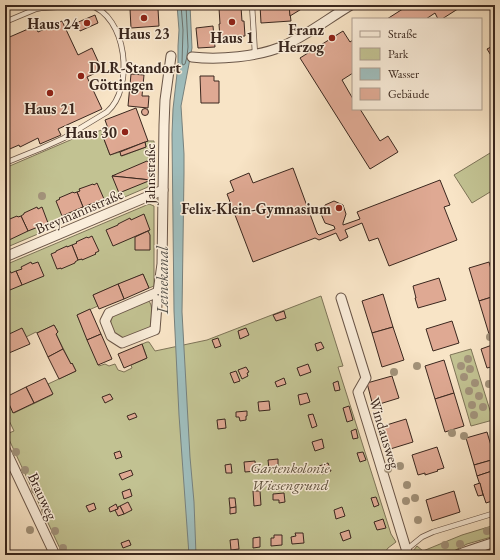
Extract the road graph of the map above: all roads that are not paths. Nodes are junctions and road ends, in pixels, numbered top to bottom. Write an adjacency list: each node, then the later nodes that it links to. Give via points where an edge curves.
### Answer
1 (252, 5): 5 (lane)
2 (351, 5): 5 (street, via 292,42)
3 (40, 7): 4 (lane); 8 (lane, via 90,5 101,10 113,25 120,41 124,60 122,83 115,103 107,112 64,138)
4 (5, 22)
5 (255, 54): 7 (street, via 230,58)
6 (171, 56): 9 (street, Jahnstraße, via 165,100)
7 (192, 58)
8 (5, 163)
9 (164, 190): 10 (street, Breymannstraße); 11 (street, Jahnstraße, via 162,264)
10 (5, 257)
11 (158, 292): 11 (street, Jahnstraße, via 109,312 105,321 111,336 122,343 155,330)
12 (341, 298): 16 (street, Windausweg, via 366,378 358,392)
13 (5, 449): 17 (street, Brauweg)
14 (495, 513): 16 (lane, via 433,532 422,537)
15 (495, 542): 18 (street)
16 (407, 552)
17 (55, 555)
18 (458, 555)

